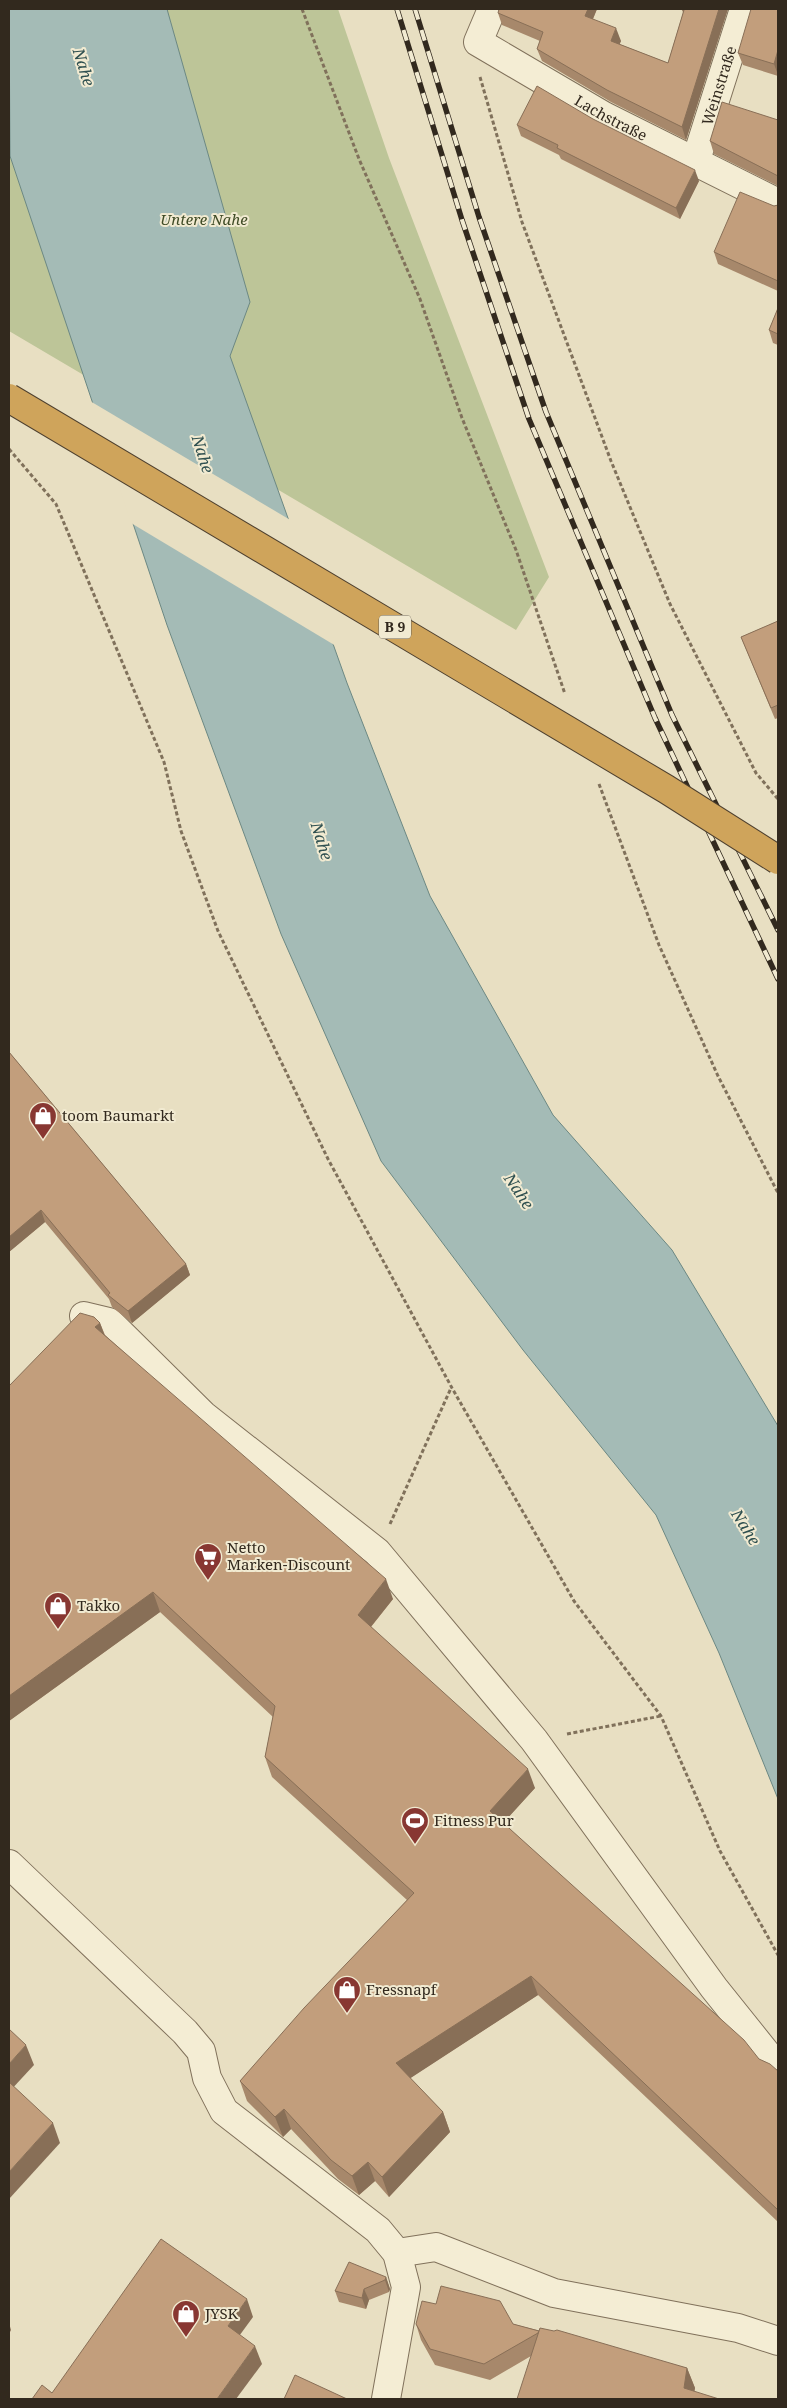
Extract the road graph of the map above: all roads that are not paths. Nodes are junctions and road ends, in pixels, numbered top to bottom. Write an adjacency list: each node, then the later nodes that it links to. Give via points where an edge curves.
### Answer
1 (492, 9): 3 (street, Lachstraße, via 478,42 604,116)
2 (744, 9): 3 (street, Weinstraße)
3 (695, 163): 4 (street, Lachstraße)
4 (778, 203)
5 (9, 398): 6 (highway, B 9, bridge, via 666,788)
6 (778, 860)
7 (84, 1316): 9 (street, via 110,1322 203,1415 377,1552 534,1740 714,1988)
8 (9, 1864): 10 (street, via 185,2032 201,2051 207,2078 224,2111 378,2230)
9 (778, 2068)
10 (396, 2253): 11 (street, via 436,2247 554,2293 738,2328); 12 (street, via 406,2287)
11 (778, 2341)
12 (386, 2399)

